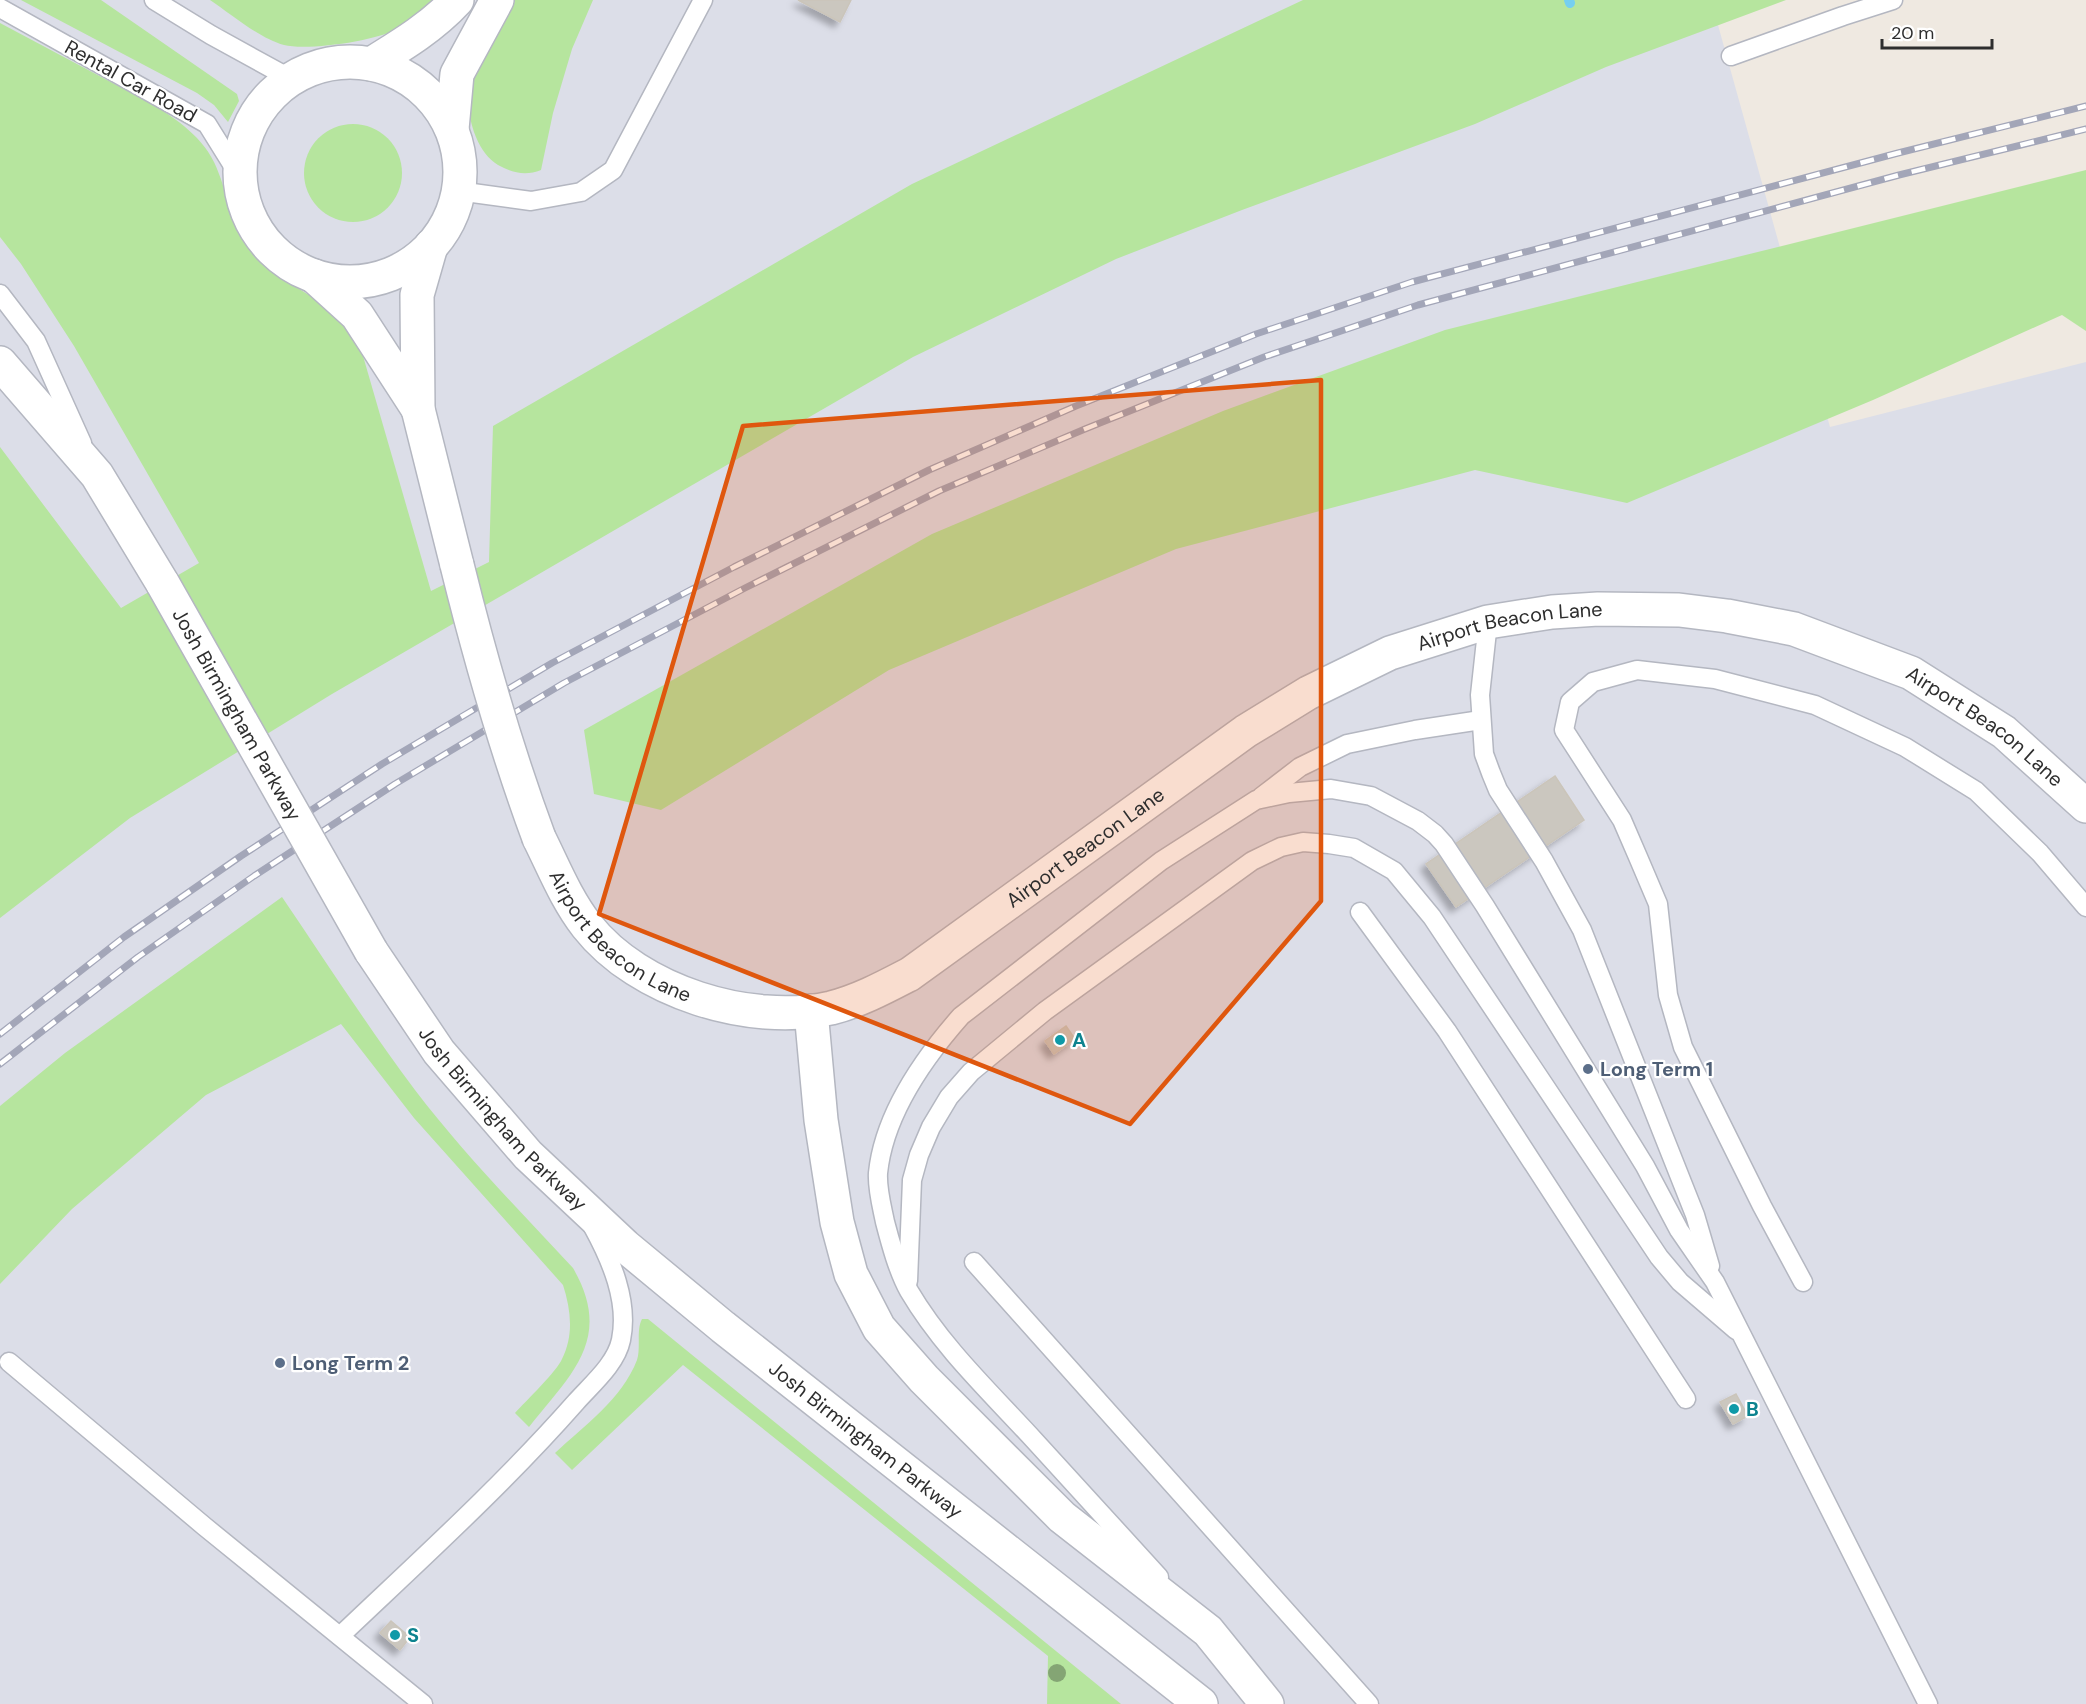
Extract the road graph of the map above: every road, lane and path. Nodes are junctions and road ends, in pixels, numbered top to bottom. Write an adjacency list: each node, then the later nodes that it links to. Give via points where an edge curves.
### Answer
1 (154, 0): 9 (lane)
2 (456, 0): 8 (street, via 417,35)
3 (497, 0): 10 (street, via 457,74)
4 (703, 0): 12 (lane, via 613,170 581,192 531,201)
5 (1893, 0): 7 (lane)
6 (0, 8): 11 (lane, Rental Car Road, via 207,124)
7 (1731, 56)
8 (371, 64): 9 (street, via 330,63); 10 (street, via 405,76 419,87)
9 (291, 79): 11 (street, via 269,98 253,122 243,148)
10 (452, 129): 12 (street, via 459,159)
11 (240, 177): 14 (street, via 246,209 262,238 285,261)
12 (458, 191): 13 (street, via 449,221)
13 (431, 246): 14 (street, via 406,266 377,279 345,282); 17 (street, Airport Beacon Lane, via 417,295)
14 (314, 276): 17 (street, Airport Beacon Lane, via 357,315)
15 (0, 294): 18 (lane, via 36,341)
16 (0, 363): 18 (street, Josh Birmingham Parkway)
17 (418, 409): 25 (street, Airport Beacon Lane, bridge, via 484,673 515,773 565,892 588,927 628,964 678,990 747,1011)
18 (97, 475): 26 (street, Josh Birmingham Parkway, bridge, via 371,951 439,1052 528,1155)
19 (1488, 622): 20 (lane); 22 (street, Airport Beacon Lane, via 1598,609 1679,610 1794,629 1911,673 2004,732); 25 (street, Airport Beacon Lane, via 1390,653 1308,693 1246,731 910,974 855,1000)
20 (1481, 720): 21 (lane, via 1347,744 1300,767); 28 (lane, via 1484,754 1498,790 1545,861 1582,930 1695,1215)
21 (1256, 800): 28 (lane, via 1331,789 1371,796 1435,834 1485,906 1645,1166 1679,1230); 30 (lane, via 1161,861 1056,940 961,1016 937,1043 896,1111 882,1148 878,1176 891,1245)
22 (2086, 806)
23 (2086, 907): 29 (lane, via 2040,854 1976,791 1905,747 1815,705 1716,680 1637,670 1593,681 1570,702 1564,730 1622,820 1658,904 1668,995 1683,1047)
24 (1360, 912): 33 (lane, via 1447,1031)
25 (811, 1011): 34 (street, via 821,1120 837,1222 851,1274 879,1328 924,1379 1062,1516)
26 (580, 1204): 35 (lane, via 598,1236 621,1298 624,1321 615,1356 542,1441); 37 (street, Josh Birmingham Parkway, via 723,1327)
27 (974, 1262): 39 (lane)
28 (1715, 1282): 31 (lane)
29 (1803, 1282)
30 (908, 1289): 31 (lane, via 916,1163 949,1097 971,1072 1045,1011 1252,861 1303,842 1354,848 1394,871 1463,962 1659,1257 1680,1282); 34 (lane, via 940,1337)
31 (1742, 1335): 40 (lane)
32 (9, 1362): 35 (lane)
33 (1686, 1399)
34 (1208, 1631): 38 (street)
35 (340, 1636): 36 (lane)
36 (423, 1704)
37 (1201, 1704)
38 (1268, 1704)
39 (1369, 1704)
40 (1928, 1704)

